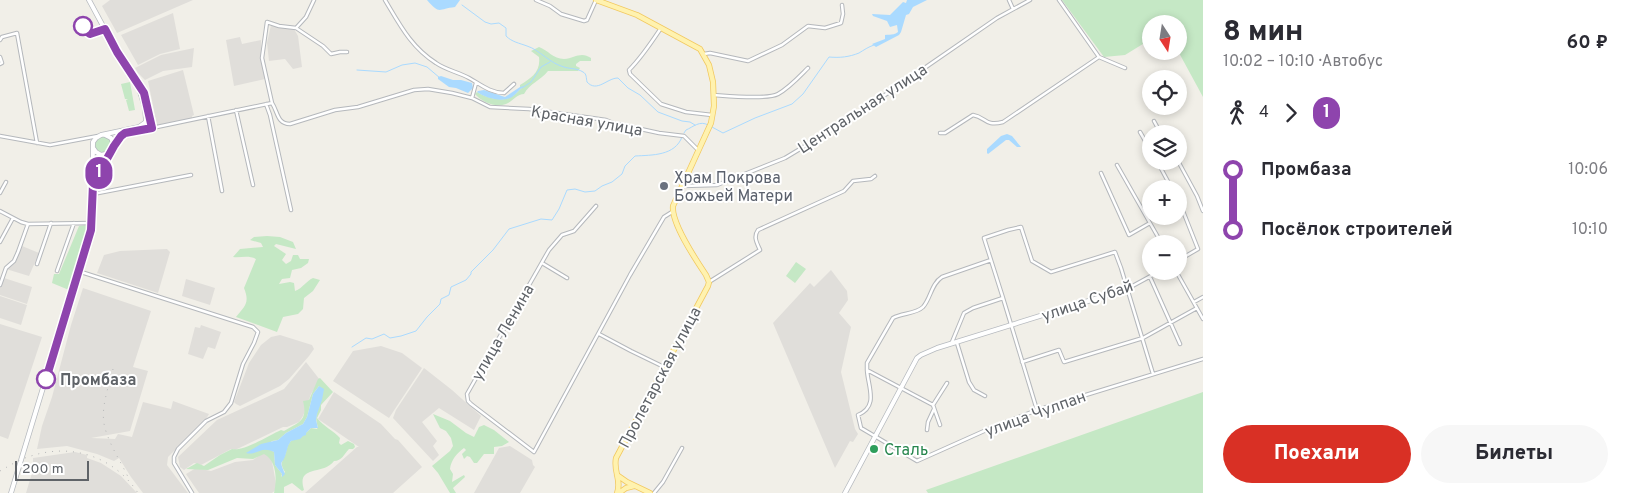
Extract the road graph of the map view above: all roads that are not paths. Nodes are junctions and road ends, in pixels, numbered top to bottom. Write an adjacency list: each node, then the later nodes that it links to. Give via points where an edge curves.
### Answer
1 (89, 0): 21 (street)
2 (314, 0): 11 (street)
3 (385, 0): 22 (street, via 413,45 437,64)
4 (536, 0): 5 (street, via 561,14 584,21)
5 (596, 0): 12 (main road)
6 (1009, 0): 10 (street)
7 (1030, 0): 10 (street, Центральная улица)
8 (1060, 0): 17 (street)
9 (842, 4): 15 (street, via 841,23 825,28 808,26 782,45 752,59)
10 (1013, 9): 54 (street, Центральная улица, via 785,158 717,185)
11 (296, 28): 14 (street, via 331,54); 26 (street, via 267,22 262,58)
12 (661, 28): 15 (main road, via 692,43); 30 (street, via 642,58 629,70 630,74 661,104)
13 (1, 38): 41 (street, via 17,33)
14 (347, 52)
15 (704, 54): 24 (main road, via 712,73)
16 (0, 57): 18 (street)
17 (1099, 57): 20 (street); 35 (street, via 1003,122 996,124 973,116)
18 (0, 64)
19 (808, 68): 24 (street, via 775,96)
20 (1125, 68)
21 (137, 82): 33 (street, via 144,93); 36 (street, via 146,122 139,127)
22 (476, 82): 23 (street, via 498,93 504,93); 25 (street)
23 (514, 84)
24 (714, 94): 30 (main road)
25 (472, 98): 26 (street, Красная улица, via 421,90 290,124 280,121); 44 (street, Красная улица, via 490,107 585,116 684,136)
26 (272, 103): 27 (street)
27 (266, 104): 28 (street); 60 (street)
28 (236, 110): 29 (street); 53 (street)
29 (208, 116): 33 (street); 55 (street)
30 (713, 116): 44 (main road)
31 (1154, 122): 32 (street)
32 (1156, 125)
33 (152, 128): 43 (street, via 123,134)
34 (1140, 132): 37 (street)
35 (940, 133)
36 (104, 134): 38 (street); 43 (street, via 111,138)
37 (1142, 135)
38 (98, 136): 40 (street); 42 (street)
39 (1, 138): 41 (street)
40 (86, 138): 41 (street, via 55,144); 42 (street)
41 (36, 142)
42 (93, 146): 45 (street, via 101,155); 52 (street)
43 (114, 146): 45 (street)
44 (698, 150): 54 (main road)
45 (110, 153): 52 (street)
46 (1117, 165): 59 (street)
47 (1183, 170): 62 (street)
48 (1100, 173): 70 (street, via 1129,235)
49 (191, 175): 57 (street)
50 (875, 176): 82 (street, via 853,181 844,191 758,230 755,240 760,250)
51 (6, 182): 56 (street)
52 (93, 184): 57 (street)
53 (253, 185)
54 (682, 186): 63 (main road)
55 (222, 191)
56 (0, 192)
57 (93, 194): 68 (street)
58 (596, 206): 74 (street, улица Ленина, via 574,232 562,235)
59 (1142, 209)
60 (290, 210)
61 (0, 211): 64 (street)
62 (1203, 211)
63 (672, 212): 82 (main road); 92 (street, via 664,217)
64 (13, 218): 69 (street); 71 (street)
65 (1187, 221): 72 (street, via 1198,249)
66 (51, 223): 67 (street); 69 (street); 75 (street)
67 (74, 223): 68 (street); 76 (street)
68 (92, 223): 77 (street)
69 (28, 224): 83 (street, via 18,252 6,268)
70 (1146, 225)
71 (0, 242)
72 (1187, 255)
73 (991, 260): 84 (street, via 984,238 1021,227 1032,261 1051,272 1115,252); 86 (street); 100 (street, via 942,277 936,281 921,309 893,318 867,363)
74 (542, 263): 78 (street); 92 (street, улица Ленина, via 467,394 468,402 534,452)
75 (37, 264)
76 (57, 271)
77 (78, 271): 113 (street); 114 (street, via 253,327 258,332 243,364 231,403 224,412 206,421 174,456 174,464)
78 (567, 278)
79 (1144, 280): 84 (street, улица Субай)
80 (1151, 280): 90 (street)
81 (1181, 280): 87 (street)
82 (709, 282): 99 (main road, Пролетарская улица)
83 (0, 285)
84 (1127, 289): 91 (street, улица Субай); 93 (street)
85 (1203, 297): 87 (street)
86 (1003, 298): 91 (street); 96 (street, via 964,313)
87 (1194, 302): 88 (street)
88 (1197, 308): 89 (street); 90 (street)
89 (1203, 319)
90 (1169, 323): 93 (street); 95 (street)
91 (1012, 325): 94 (street, улица Субай); 98 (street)
92 (599, 334): 99 (street)
93 (1143, 338): 98 (street, via 1064,362 1059,350); 101 (street)
94 (956, 343): 96 (street, улица Субай); 104 (street, улица Чулпан, via 974,390)
95 (1180, 344)
96 (949, 345): 103 (street, улица Субай, via 917,358)
97 (1203, 358): 101 (street, улица Чулпан)
98 (1022, 362): 106 (street)
99 (665, 367): 111 (main road, Пролетарская улица, via 616,458)
100 (867, 370): 103 (street); 109 (street, via 871,400 864,412 858,415 861,428)
101 (1153, 374): 106 (street, улица Чулпан)
102 (947, 383): 105 (street)
103 (901, 387): 105 (street); 109 (street, улица Субай)
104 (985, 396)
105 (934, 407): 107 (street); 108 (street)
106 (1037, 410): 109 (street, улица Чулпан, via 918,461)
107 (940, 426)
108 (927, 430)
109 (875, 437): 118 (street, улица Субай)
110 (682, 448): 117 (street)
111 (616, 474): 112 (main road); 115 (main road, Пролетарская улица, via 620,484)
112 (635, 486): 115 (main road); 116 (main road)
113 (11, 493)
114 (192, 493)
115 (618, 493)
116 (650, 493)
117 (654, 493)
118 (845, 493)

